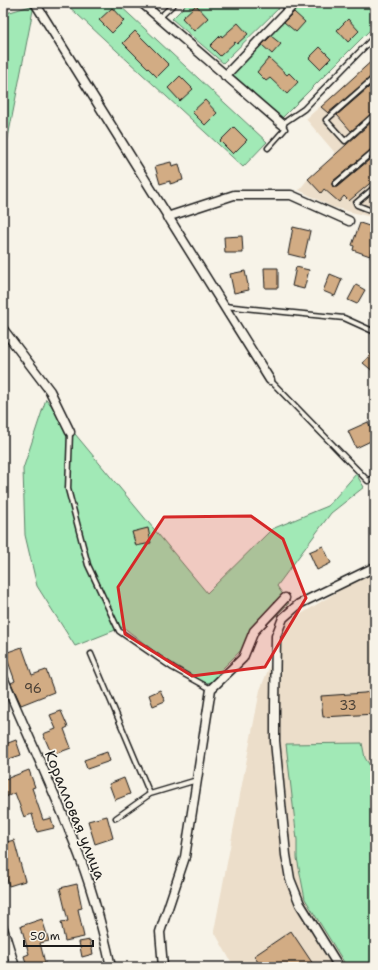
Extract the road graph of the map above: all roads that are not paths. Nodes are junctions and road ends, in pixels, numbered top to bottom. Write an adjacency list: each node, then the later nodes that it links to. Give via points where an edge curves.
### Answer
1 (35, 3): 16 (street)
2 (142, 3): 5 (street)
3 (175, 3): 5 (lane)
4 (295, 3): 7 (street)
5 (159, 18): 7 (street)
6 (375, 36): 10 (lane, via 304,109)
7 (225, 76): 10 (street)
8 (375, 77): 9 (lane, via 326,120 345,140)
9 (375, 114)
10 (282, 124): 11 (lane, via 285,129)
11 (268, 148)
12 (375, 150): 13 (lane)
13 (335, 184)
14 (375, 187): 15 (lane, via 356,203 357,206)
15 (375, 212)
16 (167, 217): 17 (street, via 234,195 291,195); 18 (street)
17 (349, 221)
18 (224, 306): 20 (lane, via 344,318); 21 (street)
19 (3, 329): 22 (street, via 50,391)
20 (375, 332)
21 (270, 380): 23 (lane, via 368,481)
22 (70, 432): 28 (lane, via 68,489 88,565 119,631 173,668)
23 (375, 477)
24 (375, 567): 36 (street, via 299,604 283,618 276,636 275,741 290,879 300,904)
25 (285, 598): 28 (street, via 254,631 243,658)
26 (91, 654): 30 (lane)
27 (3, 677): 34 (street, Коралловая улица, via 74,842)
28 (211, 689): 29 (street)
29 (197, 780): 30 (lane); 35 (street, via 185,857 160,932)
30 (150, 794): 31 (lane)
31 (116, 818)
32 (3, 928): 33 (street)
33 (15, 967)
34 (111, 967)
35 (162, 967)
36 (340, 967)

